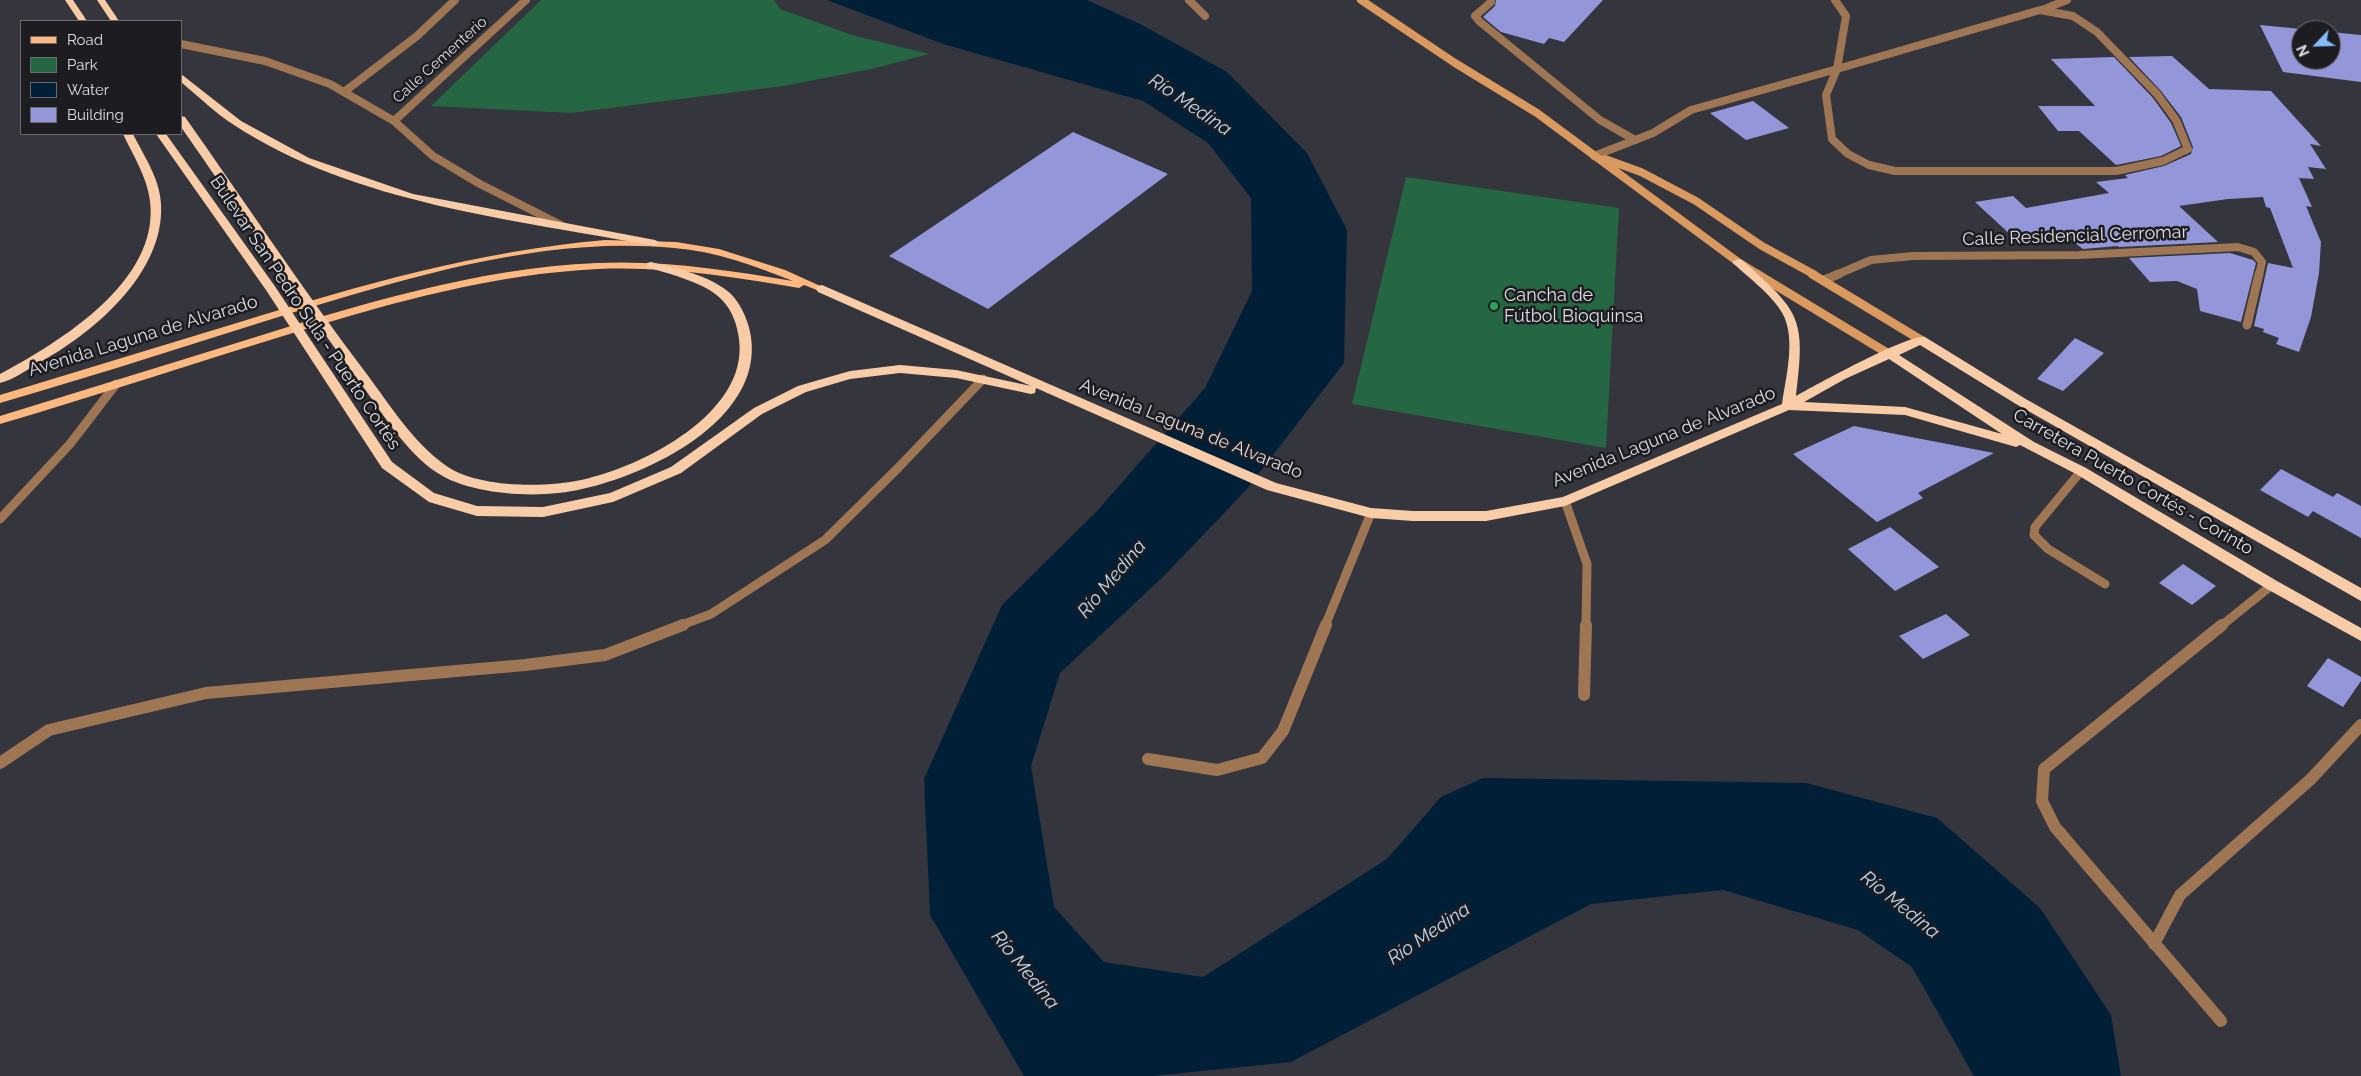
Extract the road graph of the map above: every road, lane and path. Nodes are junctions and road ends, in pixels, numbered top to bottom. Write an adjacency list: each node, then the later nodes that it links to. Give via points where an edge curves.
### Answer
1 (69, 0): 12 (highway)
2 (101, 0): 13 (highway)
3 (455, 0): 17 (street, via 417,36)
4 (526, 0): 19 (street, Calle Cementerio)
5 (1189, 0): 11 (street)
6 (1361, 0): 23 (main road, via 1537,113)
7 (1835, 0): 15 (street, via 1846,16)
8 (2067, 0): 10 (street)
9 (1491, 2): 22 (street, via 1475,16 1479,22 1600,120)
10 (2040, 10): 15 (street); 15 (street, via 2068,15 2092,26 2148,82 2184,134 2188,149 2147,166 2116,171 1895,171 1869,165 1848,154 1832,139 1826,96)
11 (1205, 16)
12 (82, 20)
13 (114, 20)
14 (182, 44): 17 (street, via 265,61)
15 (1838, 69): 22 (street, via 1691,110)
16 (182, 78): 24 (highway, via 237,123 305,160 411,197)
17 (344, 92): 19 (street)
18 (182, 120): 27 (highway, Bulevar San Pedro Sula - Puerto Cortés, via 342,350 416,448 442,470 480,485 529,490 581,485 633,469 678,445 715,416 738,384 747,353 743,324 727,297 698,278)
19 (394, 121): 24 (street, via 433,156)
20 (128, 135): 33 (highway, via 148,177 156,204 152,238 136,272 106,309 58,347)
21 (162, 135): 34 (highway, Bulevar San Pedro Sula - Puerto Cortés, via 270,288 387,465 429,498 477,511 543,512 613,497 676,470 758,411 802,389 850,375 900,369)
22 (1635, 140): 23 (street)
23 (1594, 156): 26 (main road); 28 (main road, via 1641,172 1696,201 1762,246)
24 (560, 225): 25 (highway)
25 (655, 243): 29 (main road, Avenida Laguna de Alvarado, via 714,250 764,264); 36 (main road, Avenida Laguna de Alvarado, via 504,254 423,272)
26 (1738, 262): 32 (main road); 38 (highway, via 1772,294 1792,322 1794,362)
27 (651, 265): 29 (main road, Avenida Laguna de Alvarado, via 706,270); 35 (main road, Avenida Laguna de Alvarado, via 540,271 477,280 359,309)
28 (1824, 280): 30 (street, Calle Residencial Cerromar, via 1871,260 1913,256 2078,255 2238,247 2254,252 2262,262); 31 (main road)
29 (822, 289): 37 (highway, Avenida Laguna de Alvarado)
30 (2248, 324)
31 (1921, 340): 32 (highway, Avenida Laguna de Alvarado); 47 (highway, Carretera Puerto Cortés - Corinto, via 2020,401)
32 (1889, 354): 38 (highway, Avenida Laguna de Alvarado); 40 (highway, Carretera Puerto Cortés - Corinto)
33 (0, 379)
34 (983, 379): 37 (highway, Bulevar San Pedro Sula - Puerto Cortés); 52 (street, via 825,540 711,614 604,654 525,665 206,693 49,730)
35 (116, 384): 39 (main road, Avenida Laguna de Alvarado); 44 (street, via 70,444)
36 (0, 399)
37 (1085, 406): 43 (highway, Avenida Laguna de Alvarado, via 1272,487)
38 (1788, 406): 40 (highway, via 1905,411); 42 (highway, Avenida Laguna de Alvarado)
39 (0, 420)
40 (2029, 445): 41 (highway, Carretera Puerto Cortés - Corinto)
41 (2081, 471): 45 (street, via 2035,527 2034,535 2048,549); 46 (highway, Carretera Puerto Cortés - Corinto)
42 (1565, 500): 43 (highway, Avenida Laguna de Alvarado, via 1486,516); 49 (street, via 1587,564)
43 (1371, 513): 51 (street, via 1283,731 1262,758 1217,770)
44 (0, 519)
45 (2105, 584)
46 (2272, 585): 48 (highway, Carretera Puerto Cortés - Corinto); 53 (street, via 2044,770 2042,800 2055,827)
47 (2361, 595)
48 (2361, 636)
49 (1584, 695)
50 (2361, 725): 53 (street, via 2311,779 2180,895)
51 (1148, 759)
52 (0, 763)
53 (2154, 944): 54 (street)
54 (2221, 1021)

